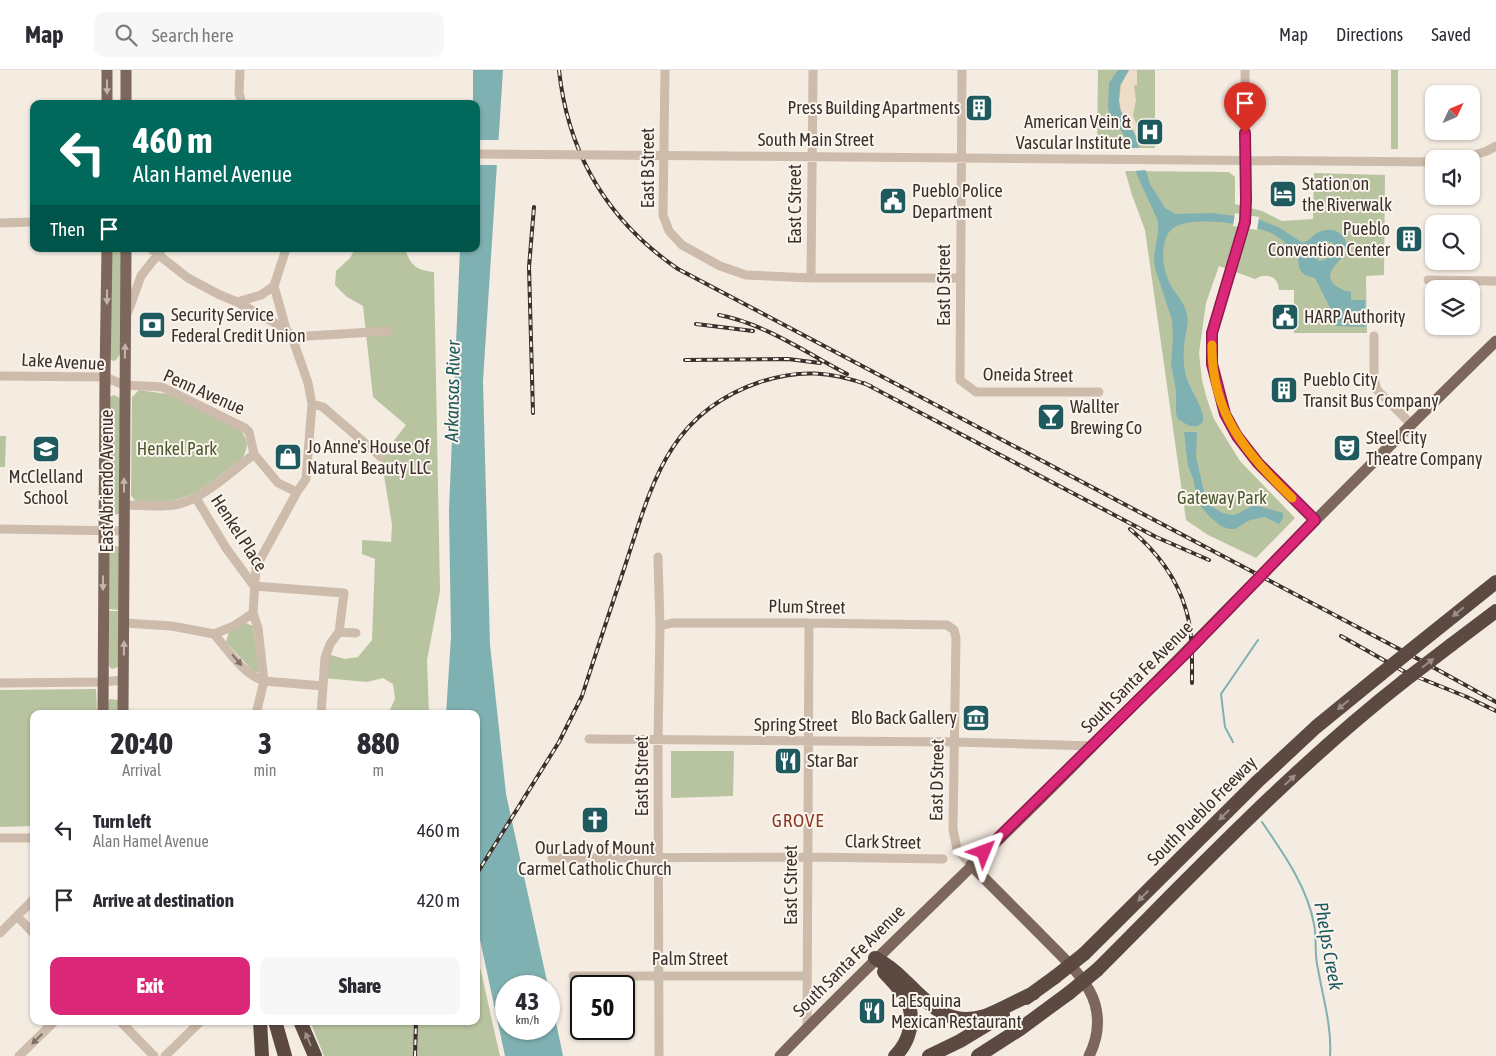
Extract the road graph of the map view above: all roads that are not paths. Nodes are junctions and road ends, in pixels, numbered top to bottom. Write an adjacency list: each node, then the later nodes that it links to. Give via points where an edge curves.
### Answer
1 (107, 70): 8 (main road, one-way to 8)
2 (126, 70): 9 (main road)
3 (240, 70): 10 (street)
4 (665, 70): 25 (street, East B Street, via 663,214 669,231 682,244 720,266 746,276)
5 (813, 70): 14 (street, East C Street)
6 (962, 70): 15 (street, East D Street)
7 (1245, 70): 16 (street)
8 (107, 100)
9 (127, 100)
10 (241, 100)
11 (1496, 146): 12 (street)
12 (1480, 153)
13 (480, 154): 14 (street, South Main Street, bridge)
14 (812, 156): 15 (street, South Main Street); 25 (street, East C Street)
15 (961, 157): 16 (street, South Main Street); 26 (street, East D Street)
16 (1245, 159): 17 (street, South Main Street); 49 (street, via 1245,222 1212,333 1212,364 1225,414 1237,436 1284,491)
17 (1425, 162)
18 (0, 222): 19 (street)
19 (30, 222)
20 (107, 252): 38 (main road, East Abriendo Avenue, one-way to 38)
21 (126, 252): 31 (main road, East Abriendo Avenue)
22 (156, 252): 31 (street, via 141,276)
23 (159, 252): 30 (street, via 188,278)
24 (285, 252): 29 (street)
25 (811, 278): 26 (street, East B Street)
26 (960, 278): 39 (street, East D Street)
27 (1480, 281): 28 (street)
28 (1496, 281)
29 (274, 286): 30 (street, via 261,295); 32 (street)
30 (237, 302): 32 (street)
31 (126, 316): 40 (main road, East Abriendo Avenue, one-way to 31)
32 (286, 329): 35 (street)
33 (389, 331): 35 (street)
34 (1374, 336): 43 (street, via 1377,390)
35 (292, 337): 42 (street)
36 (1495, 344): 43 (main road, South Santa Fe Avenue)
37 (0, 376): 38 (street, Lake Avenue)
38 (105, 377): 40 (street, Lake Avenue); 52 (main road, East Abriendo Avenue)
39 (960, 380): 41 (street, Oneida Street, via 976,392)
40 (124, 385): 44 (street, Penn Avenue, via 162,387 245,428); 48 (main road, East Abriendo Avenue, one-way to 40)
41 (1099, 392)
42 (312, 404): 45 (street, via 323,407); 46 (street, via 306,479)
43 (1412, 425): 49 (main road, South Santa Fe Avenue)
44 (254, 454): 46 (street, Penn Avenue, via 278,483); 47 (street)
45 (381, 457)
46 (297, 492): 55 (street, via 256,567)
47 (196, 498): 48 (street, via 160,506); 55 (street, Henkel Place)
48 (124, 504): 51 (main road, East Abriendo Avenue)
49 (1315, 520): 78 (main road, South Santa Fe Avenue)
50 (0, 529): 52 (street)
51 (125, 531): 52 (street); 58 (main road, East Abriendo Avenue)
52 (104, 532): 67 (main road, East Abriendo Avenue, one-way to 67)
53 (658, 557): 60 (street, East B Street)
54 (1496, 582): 94 (highway, South Pueblo Freeway, one-way to 94, bridge, via 1316,727 1084,954)
55 (254, 586): 57 (street); 62 (street, via 344,593)
56 (1496, 611): 95 (highway, one-way to 56, bridge, via 1096,970 1254,813 1329,744 1404,681)
57 (253, 613): 63 (street); 66 (street, via 258,628)
58 (124, 623): 63 (street, via 172,626); 65 (main road, East Abriendo Avenue, one-way to 58)
59 (809, 623): 60 (street, Plum Street, via 672,623); 61 (street, Plum Street, via 947,626); 76 (street, East C Street)
60 (660, 626): 75 (street, East B Street)
61 (954, 630): 77 (street, East D Street)
62 (339, 632): 64 (street); 69 (street, via 325,658)
63 (214, 634): 66 (street, one-way to 66, via 248,672)
64 (356, 634)
65 (123, 680): 67 (street); 71 (main road, East Abriendo Avenue)
66 (264, 681): 69 (street); 72 (street)
67 (103, 682): 68 (street); 70 (main road, East Abriendo Avenue)
68 (0, 683)
69 (323, 686): 73 (street)
70 (103, 710)
71 (123, 710)
72 (257, 710)
73 (320, 710)
74 (589, 739): 75 (street, Spring Street)
75 (658, 740): 76 (street, Spring Street); 81 (street, East B Street)
76 (808, 741): 77 (street, Spring Street); 82 (street, East C Street)
77 (954, 742): 78 (street, Spring Street); 85 (street, East D Street, via 954,836 959,852)
78 (1093, 746): 85 (main road, South Santa Fe Avenue)
79 (0, 838): 80 (street)
80 (30, 838)
81 (659, 857): 82 (street, Clark Street); 83 (street, Clark Street); 92 (street, East B Street)
82 (808, 857): 84 (street, Clark Street); 93 (street, East C Street)
83 (552, 858)
84 (943, 859)
85 (972, 865): 90 (main road, South Santa Fe Avenue); 117 (main road, via 1062,957 1091,993 1098,1022 1096,1041)
86 (30, 903): 87 (street)
87 (17, 916): 88 (street); 89 (street)
88 (30, 930)
89 (0, 933)
90 (875, 958): 94 (highway, via 902,977 934,1008 953,1018 985,1016); 103 (main road, South Santa Fe Avenue); 113 (highway, via 907,1001 911,1017 910,1031)
91 (635, 975): 92 (street, Palm Street)
92 (658, 975): 93 (street, Palm Street); 111 (street, East B Street)
93 (807, 976): 103 (street, East C Street)
94 (1034, 993): 114 (highway, South Pueblo Freeway, via 984,1028)
95 (1051, 1007): 115 (highway); 116 (highway)
96 (51, 1025): 104 (street, one-way to 104)
97 (124, 1025): 105 (street)
98 (197, 1025): 106 (street)
99 (260, 1025): 107 (highway)
100 (276, 1025): 108 (highway)
101 (285, 1025): 109 (highway)
102 (302, 1025): 110 (highway, one-way to 102)
103 (807, 1028): 112 (main road, South Santa Fe Avenue)
104 (19, 1056)
105 (154, 1056)
106 (165, 1056)
107 (262, 1056)
108 (285, 1056)
109 (294, 1056)
110 (315, 1056)
111 (659, 1056)
112 (780, 1056)
113 (895, 1056)
114 (929, 1056)
115 (978, 1056)
116 (992, 1056)
117 (1089, 1056)

